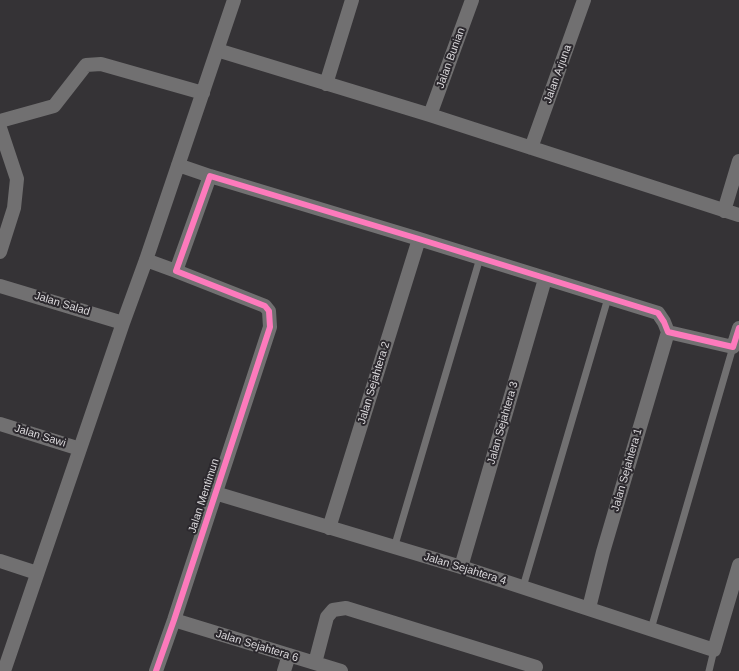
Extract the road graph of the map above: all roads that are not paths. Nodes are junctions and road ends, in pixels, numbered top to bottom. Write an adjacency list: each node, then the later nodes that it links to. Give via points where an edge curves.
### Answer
1 (234, 0): 5 (street)
2 (352, 0): 6 (street)
3 (472, 0): 8 (street, Jalan Bunian)
4 (584, 0): 11 (street, Jalan Arjuna)
5 (217, 50): 6 (street); 7 (street)
6 (326, 84): 8 (street)
7 (203, 93): 9 (street, via 101,64 86,65 54,106); 13 (street)
8 (430, 115): 11 (street)
9 (0, 121)
10 (0, 128): 18 (street, via 17,179 14,208)
11 (531, 148): 15 (street)
12 (739, 161): 15 (street)
13 (178, 165): 14 (street); 20 (street)
14 (210, 176): 17 (street); 21 (street)
15 (724, 211): 16 (street)
16 (739, 215)
17 (419, 239): 19 (street); 32 (street, Jalan Sejahtera 2)
18 (0, 252)
19 (480, 258): 22 (street); 33 (lane)
20 (146, 260): 21 (street); 25 (street)
21 (176, 271): 31 (street, Jalan Mentimun, via 265,306 269,311 270,327)
22 (545, 279): 24 (street); 36 (street, Jalan Sejahtera 3)
23 (0, 286): 25 (street, Jalan Salad)
24 (608, 298): 27 (street, via 658,313); 38 (lane)
25 (123, 323): 30 (street)
26 (739, 328): 28 (street)
27 (668, 332): 28 (street); 39 (street, Jalan Sejahtera 1)
28 (733, 347): 41 (lane)
29 (0, 424): 30 (street, Jalan Sawi)
30 (80, 449): 37 (street)
31 (215, 494): 32 (street, Jalan Sejahtera 4); 40 (street, Jalan Mentimun)
32 (329, 528): 33 (street, Jalan Sejahtera 4)
33 (394, 548): 36 (street, Jalan Sejahtera 4)
34 (0, 561): 37 (street)
35 (739, 565): 42 (street)
36 (461, 567): 38 (street, Jalan Sejahtera 4)
37 (37, 573): 46 (street)
38 (523, 587): 39 (street, Jalan Sejahtera 4)
39 (589, 608): 41 (street, Jalan Sejahtera 4)
40 (174, 620): 43 (street, Jalan Sejahtera 6); 47 (street, Jalan Mentimun)
41 (651, 629): 42 (street, Jalan Sejahtera 4)
42 (714, 650): 50 (lane)
43 (289, 655): 44 (street, Jalan Sejahtera 6); 48 (street)
44 (315, 663): 45 (street, via 327,617 334,610 346,608); 49 (street, Jalan Sejahtera 6)
45 (536, 667)
46 (4, 671)
47 (156, 671)
48 (284, 671)
49 (341, 671)
50 (709, 671)

